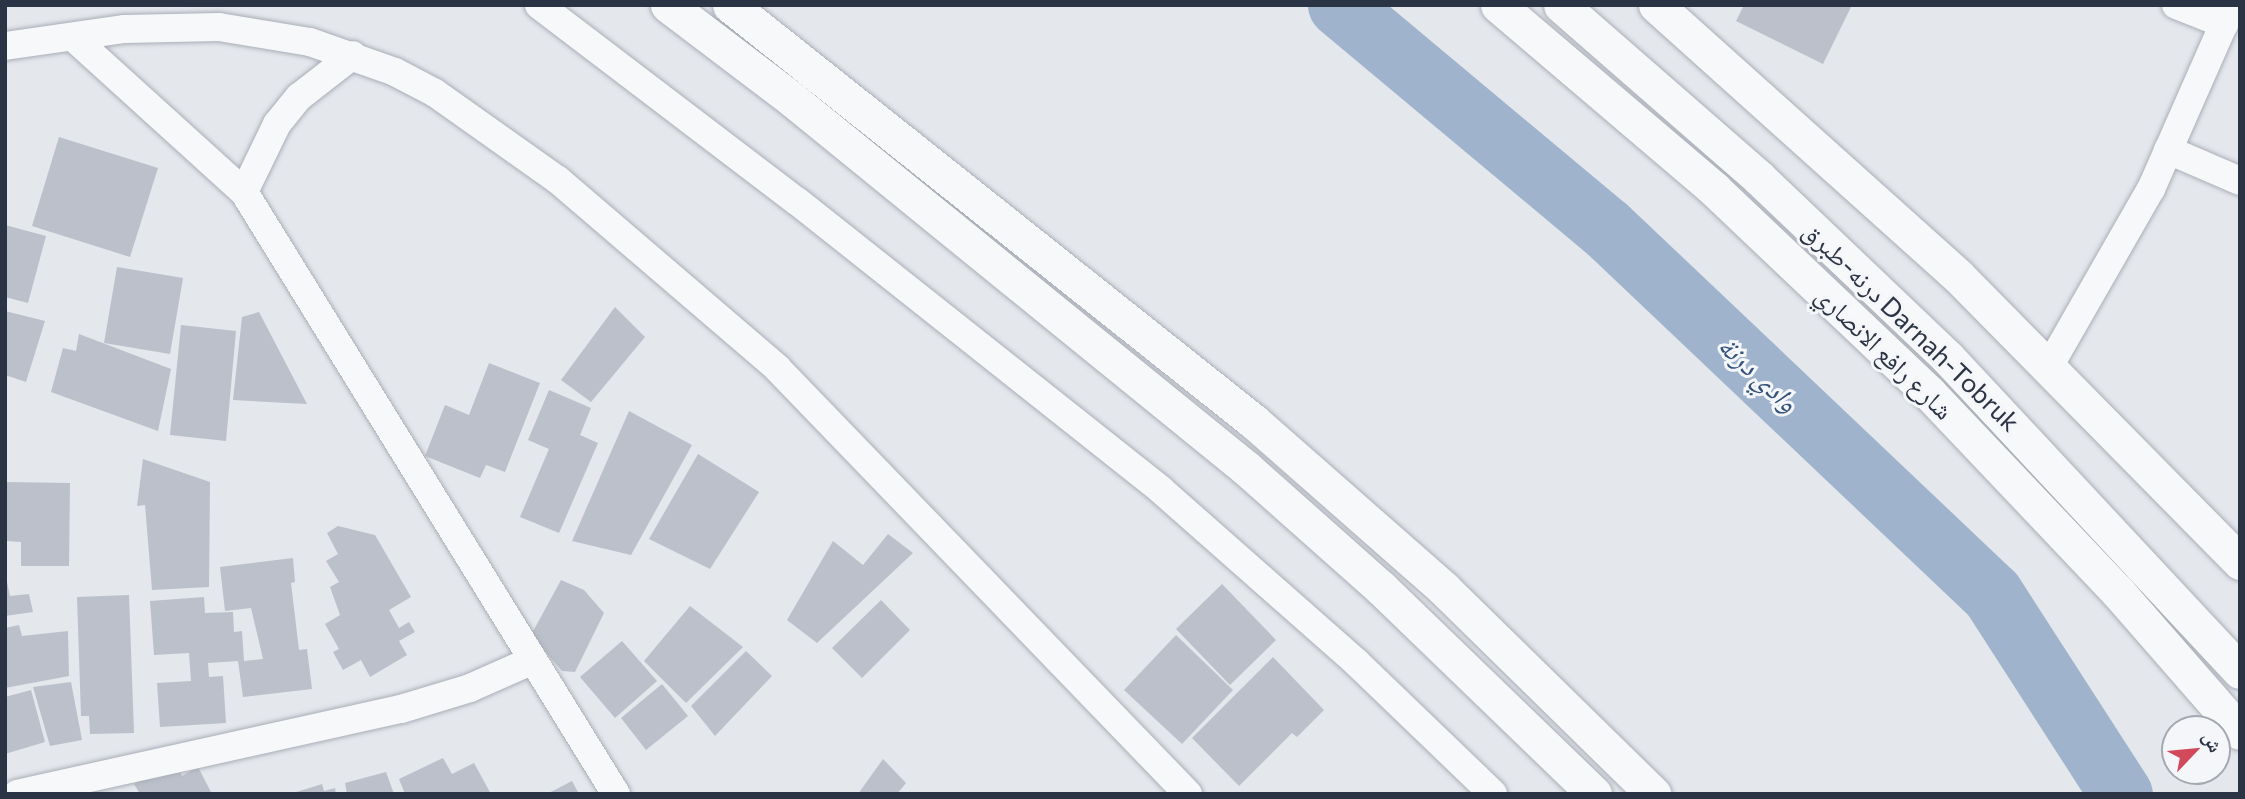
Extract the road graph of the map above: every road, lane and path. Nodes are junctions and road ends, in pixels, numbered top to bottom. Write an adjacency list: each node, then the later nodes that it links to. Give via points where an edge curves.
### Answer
1 (539, 5): 23 (street, via 809,210 1161,490 1356,662)
2 (667, 5): 24 (street, via 793,100 1247,469 1391,598)
3 (730, 5): 25 (street, via 1253,421 1444,589)
4 (1498, 5): 19 (street, شارع رافع الانصاري, via 1714,189 1929,393 2099,571)
5 (1561, 5): 18 (street, درنه-طبرق Darnah-Tobruk, via 1758,177 1948,358)
6 (1656, 5): 15 (street, via 1820,148)
7 (2176, 5): 8 (street)
8 (2228, 15): 12 (street)
9 (75, 39): 10 (street); 11 (street, via 125,29 219,27 266,32); 14 (street)
10 (5, 46)
11 (354, 55): 14 (street, via 299,97 277,124); 22 (street, via 435,93 479,120 710,307 842,431)
12 (2168, 150): 13 (street); 15 (street, via 2102,281)
13 (2240, 181)
14 (244, 192): 17 (street)
15 (2050, 365): 16 (street)
16 (2240, 562)
17 (531, 661): 20 (street, via 470,688 401,709); 21 (street)
18 (2240, 671)
19 (2240, 732)
20 (18, 794)
21 (616, 794)
22 (1188, 794)
23 (1493, 794)
24 (1594, 794)
25 (1653, 794)

